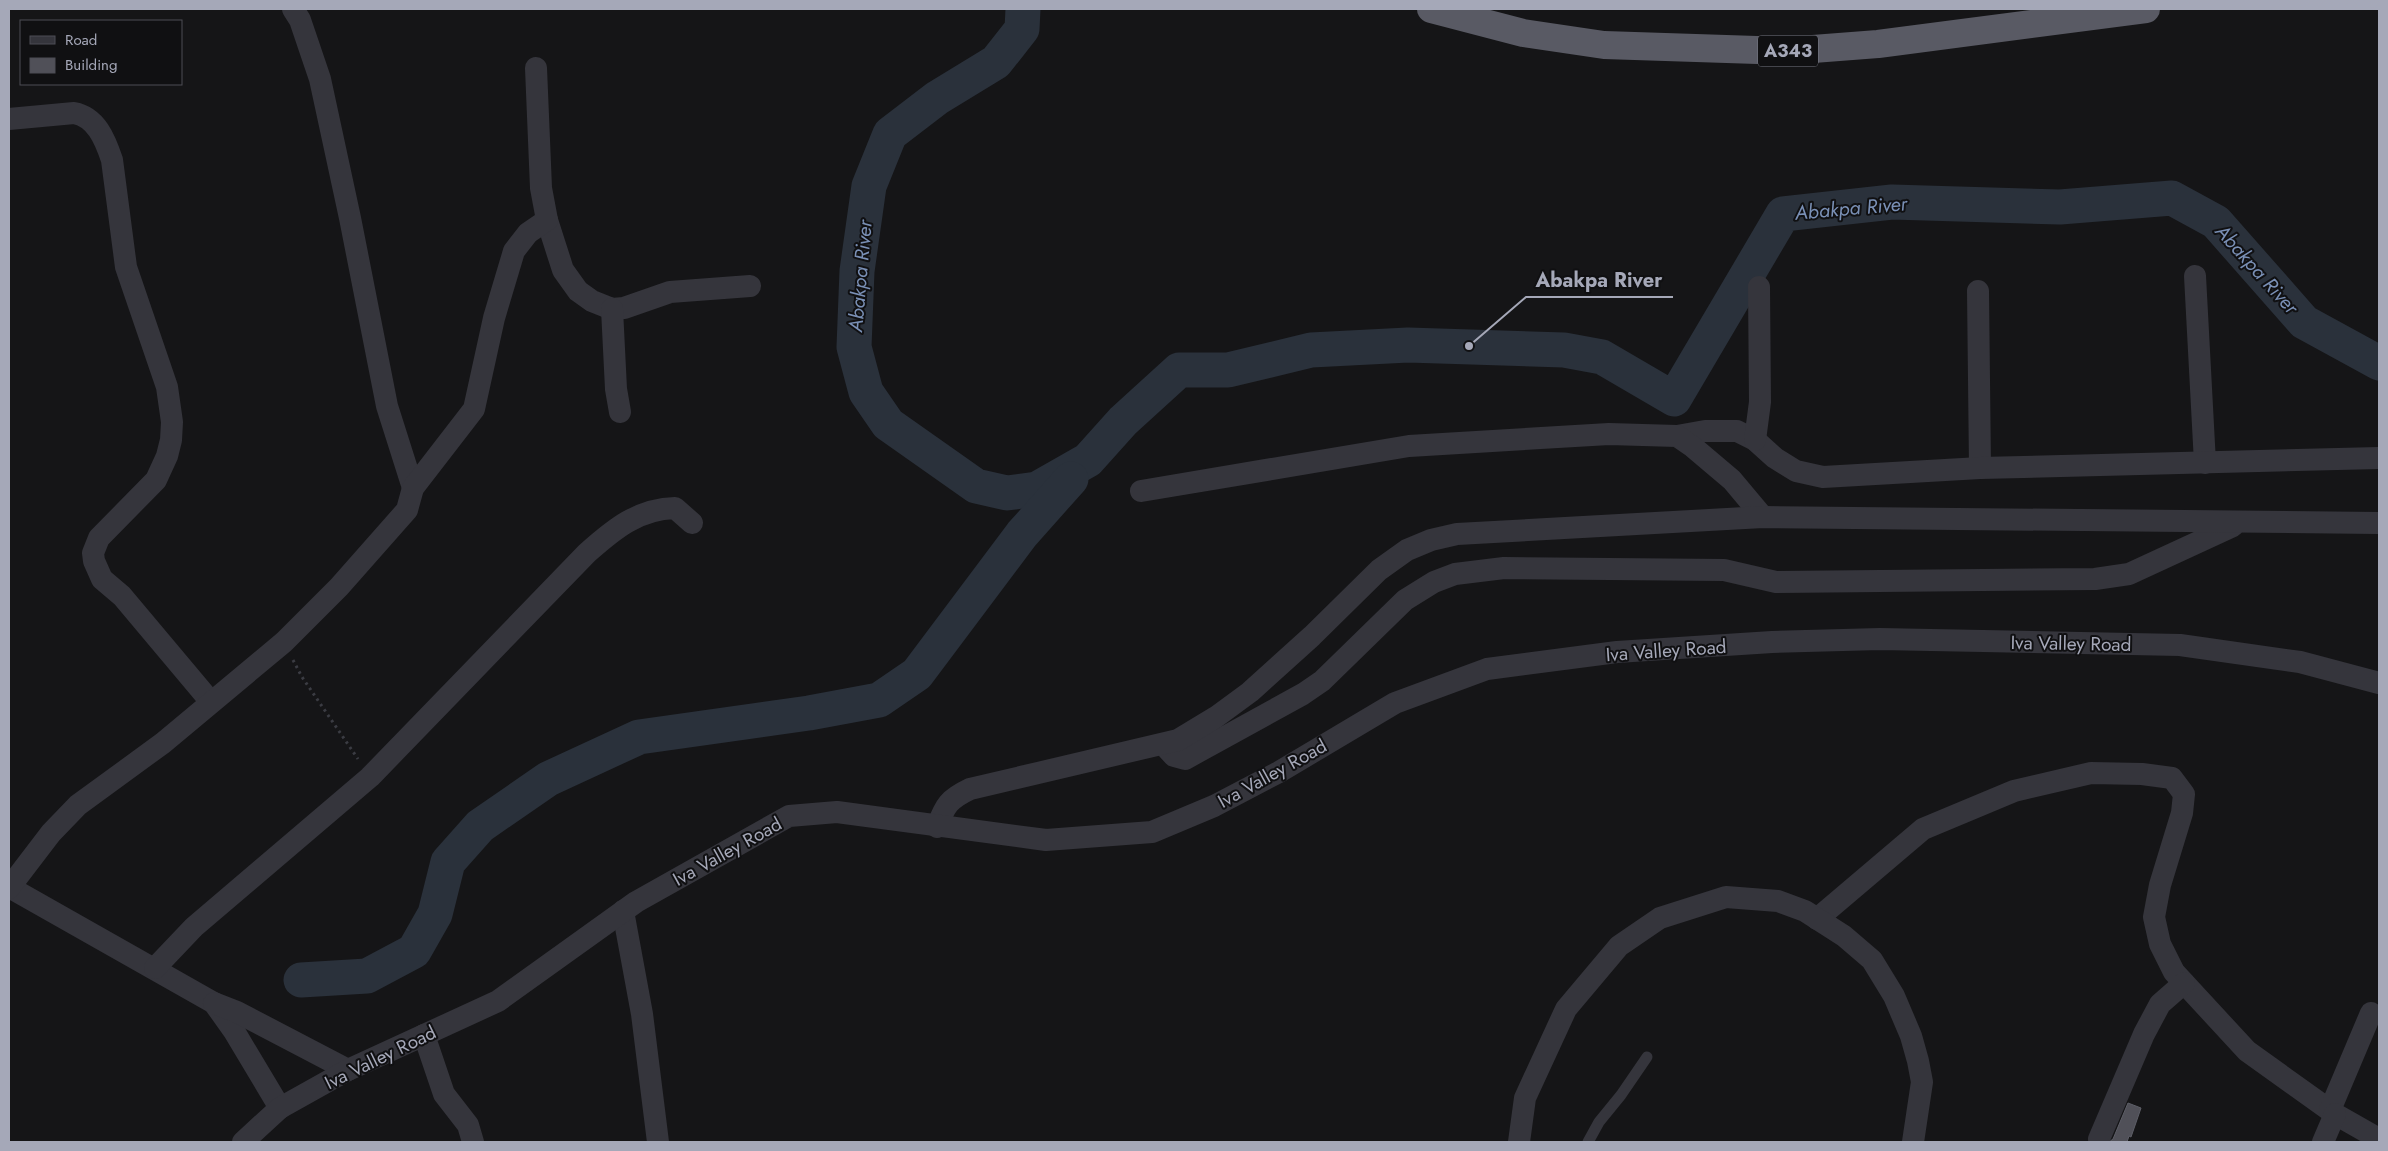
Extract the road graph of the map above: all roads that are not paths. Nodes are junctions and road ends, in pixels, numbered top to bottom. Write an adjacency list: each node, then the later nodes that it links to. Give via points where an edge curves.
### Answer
1 (293, 9): 18 (street, via 300,20 320,79 387,406)
2 (1432, 9): 3 (highway, A343, via 1523,33 1604,45 1786,51 1878,44)
3 (2146, 9)
4 (536, 68): 6 (street, via 541,188)
5 (9, 119): 25 (street, via 83,115 91,119 112,160 126,267 167,386 172,431 167,456 156,480 99,538 94,561 102,579 122,596)
6 (547, 220): 11 (street, via 563,270 578,291); 18 (street, via 528,233 514,251 494,318 474,410)
7 (2195, 276): 16 (street)
8 (750, 286): 11 (street, via 670,292)
9 (1760, 287): 14 (street, via 1760,402)
10 (1978, 291): 17 (street)
11 (612, 310): 12 (street)
12 (620, 412)
13 (1676, 436): 14 (street, via 1704,431 1737,431); 19 (street, via 1609,434 1409,446); 20 (street, via 1732,480)
14 (1755, 440): 17 (street, via 1796,472 1823,477)
15 (2379, 458): 16 (street)
16 (2205, 462): 17 (street)
17 (1980, 468)
18 (413, 488): 25 (street, via 407,510 339,587 284,642)
19 (1141, 491)
20 (1763, 517): 22 (street); 26 (street, via 1457,534 1430,540 1407,550 1378,570 1250,692 1178,740)
21 (692, 523): 31 (street, via 675,508 655,509 628,520 611,532 587,552 370,776 194,927)
22 (2239, 523): 23 (street); 26 (street, via 2129,574 2095,579 1776,582 1724,570 1504,568 1455,574 1434,582 1405,600 1322,681 1303,694 1185,759 1174,756)
23 (2379, 523)
24 (2379, 683): 27 (street, Iva Valley Road, via 2300,662 2180,645 1880,639 1617,652 1487,669 1395,702 1279,772 1214,806 1152,832 1046,840)
25 (211, 702): 28 (street, via 163,743 78,805 51,833)
26 (1163, 744): 27 (street, via 970,789 952,798)
27 (937, 827): 29 (street, Iva Valley Road, via 837,812 789,816)
28 (9, 888): 31 (street)
29 (623, 912): 35 (street, Iva Valley Road, via 498,1001); 44 (street, via 642,1014)
30 (1817, 919): 32 (street, via 1923,829 2014,791 2091,773 2172,778 2184,794 2182,813 2160,885 2154,917 2160,944 2174,972); 45 (street, via 1778,901 1726,897 1660,918 1619,946 1566,1009 1525,1098); 47 (street, via 1844,936 1872,960 1894,996 1911,1036 1922,1082)
31 (154, 968): 33 (street)
32 (2184, 983): 39 (street, via 2247,1051); 40 (street, via 2160,1004)
33 (214, 1003): 37 (street); 38 (street)
34 (2371, 1013): 39 (street)
35 (424, 1035): 37 (street, Iva Valley Road); 43 (street, via 444,1094 468,1126)
36 (1647, 1057): 46 (lane)
37 (348, 1070): 38 (street, Iva Valley Road)
38 (280, 1108): 42 (street, Iva Valley Road)
39 (2332, 1112): 41 (street); 48 (street)
40 (2098, 1138)
41 (2379, 1139)
42 (243, 1142)
43 (473, 1142)
44 (658, 1142)
45 (1519, 1142)
46 (1588, 1142)
47 (1913, 1142)
48 (2323, 1142)

